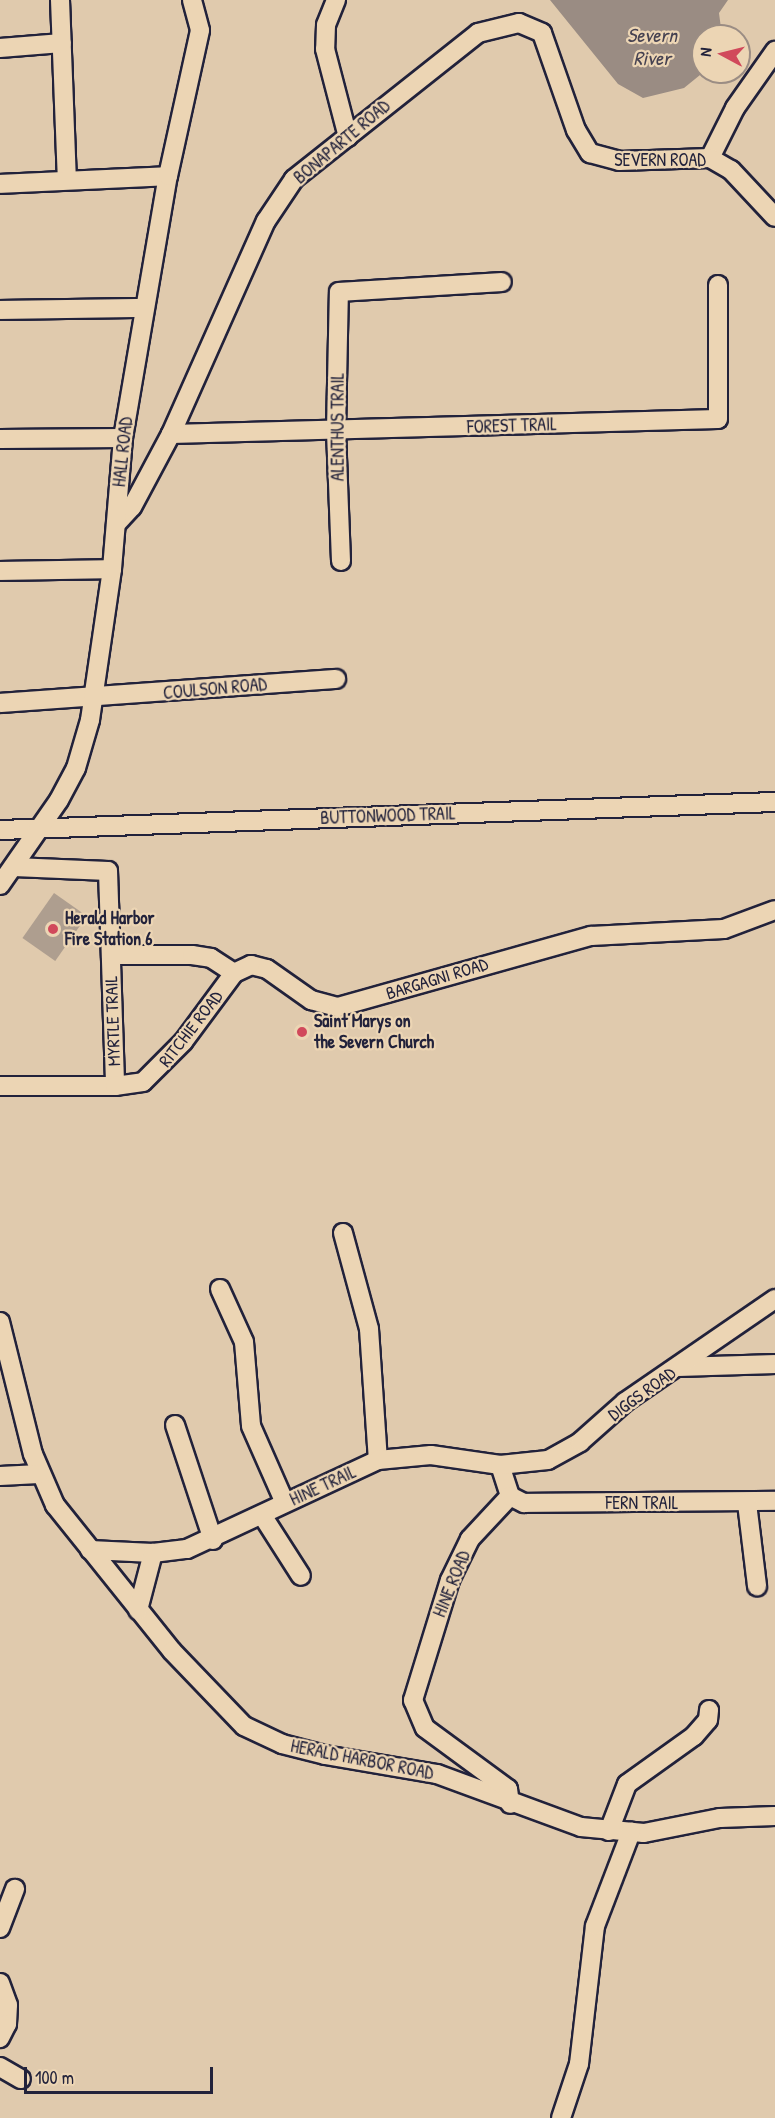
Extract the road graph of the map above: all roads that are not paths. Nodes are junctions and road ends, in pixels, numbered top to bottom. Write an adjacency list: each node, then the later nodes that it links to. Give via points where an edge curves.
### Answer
1 (60, 0): 4 (street)
2 (192, 0): 10 (street, HALL ROAD, via 200,30)
3 (336, 0): 8 (street, via 326,25 325,49)
4 (62, 43): 5 (street); 11 (street)
5 (0, 48)
6 (775, 51): 9 (street, via 735,108)
7 (564, 93): 8 (street, BONAPARTE ROAD, via 542,33 527,24 509,23 478,33); 9 (street, SEVERN ROAD, via 579,139 597,158 630,162)
8 (348, 136): 19 (street, BONAPARTE ROAD, via 294,179 266,221)
9 (711, 158): 13 (street, SEVERN ROAD, via 731,170)
10 (168, 176): 11 (street); 16 (street, HALL ROAD)
11 (67, 179): 12 (street)
12 (0, 184)
13 (775, 217)
14 (502, 282): 18 (street, ALENTHUS TRAIL, via 339,292)
15 (718, 285): 18 (street, FOREST TRAIL, via 718,419)
16 (144, 308): 17 (street); 20 (street, HALL ROAD)
17 (0, 310)
18 (336, 431): 19 (street, FOREST TRAIL); 23 (street, ALENTHUS TRAIL)
19 (171, 434): 22 (street, BONAPARTE ROAD, via 132,507)
20 (123, 438): 21 (street); 22 (street, HALL ROAD)
21 (0, 439)
22 (117, 524): 24 (street, HALL ROAD)
23 (341, 561)
24 (112, 569): 25 (street); 27 (street, HALL ROAD)
25 (0, 571)
26 (336, 679): 27 (street, COULSON ROAD)
27 (93, 699): 28 (street, COULSON ROAD); 30 (street, HALL ROAD, via 76,768)
28 (0, 703)
29 (775, 802): 30 (street, BUTTONWOOD TRAIL)
30 (41, 829): 31 (street, BUTTONWOOD TRAIL); 32 (street, HALL ROAD)
31 (0, 830)
32 (14, 867): 33 (street, HALL ROAD); 35 (street, MYRTLE TRAIL, via 108,871)
33 (0, 885)
34 (775, 910): 36 (street, BARGAGNI ROAD, via 724,929 591,936 339,1007 311,1000 258,966)
35 (111, 956): 36 (street, via 192,955 210,958); 38 (street, MYRTLE TRAIL)
36 (234, 973): 38 (street, RITCHIE ROAD, via 154,1075 143,1082)
37 (0, 1086): 38 (street, RITCHIE ROAD)
38 (115, 1086)
39 (343, 1233): 46 (street, via 369,1329)
40 (220, 1289): 52 (street, via 246,1348 251,1426)
41 (775, 1299): 44 (street, DIGGS ROAD)
42 (0, 1322): 48 (street, HERALD HARBOR ROAD)
43 (775, 1364): 44 (street)
44 (679, 1367): 47 (street, DIGGS ROAD, via 625,1402 564,1452 548,1460)
45 (175, 1425): 55 (street)
46 (378, 1460): 47 (street, HINE TRAIL, via 460,1456); 52 (street, HINE TRAIL)
47 (500, 1465): 50 (street)
48 (39, 1474): 49 (street); 56 (street, HERALD HARBOR ROAD)
49 (0, 1476)
50 (510, 1496): 53 (street, FERN TRAIL, via 524,1503); 62 (street, HINE ROAD, via 470,1539 450,1580 414,1687 417,1716 436,1739 484,1768 508,1789)
51 (775, 1501): 53 (street, FERN TRAIL)
52 (285, 1503): 54 (street, HINE TRAIL)
53 (747, 1503): 59 (street)
54 (262, 1515): 55 (street, HINE TRAIL); 58 (street)
55 (213, 1540): 57 (street, HINE TRAIL)
56 (90, 1550): 57 (street, HINE TRAIL); 60 (street, HERALD HARBOR ROAD)
57 (153, 1553): 60 (street)
58 (301, 1576)
59 (757, 1586)
60 (138, 1610): 62 (street, HERALD HARBOR ROAD, via 244,1726 282,1744 325,1755 437,1774)
61 (709, 1710): 64 (street, via 708,1720 694,1736 627,1784)
62 (510, 1804): 64 (street, HERALD HARBOR ROAD)
63 (775, 1816): 65 (street, HERALD HARBOR ROAD, via 720,1818)
64 (609, 1831): 65 (street, HERALD HARBOR ROAD)
65 (630, 1832): 72 (street, via 595,1926 579,2064)
66 (15, 1889): 67 (street)
67 (0, 1928)
68 (0, 1983): 69 (street, via 8,2005 7,2024)
69 (0, 2038)
70 (0, 2067): 71 (street)
71 (21, 2079)
72 (561, 2118)

